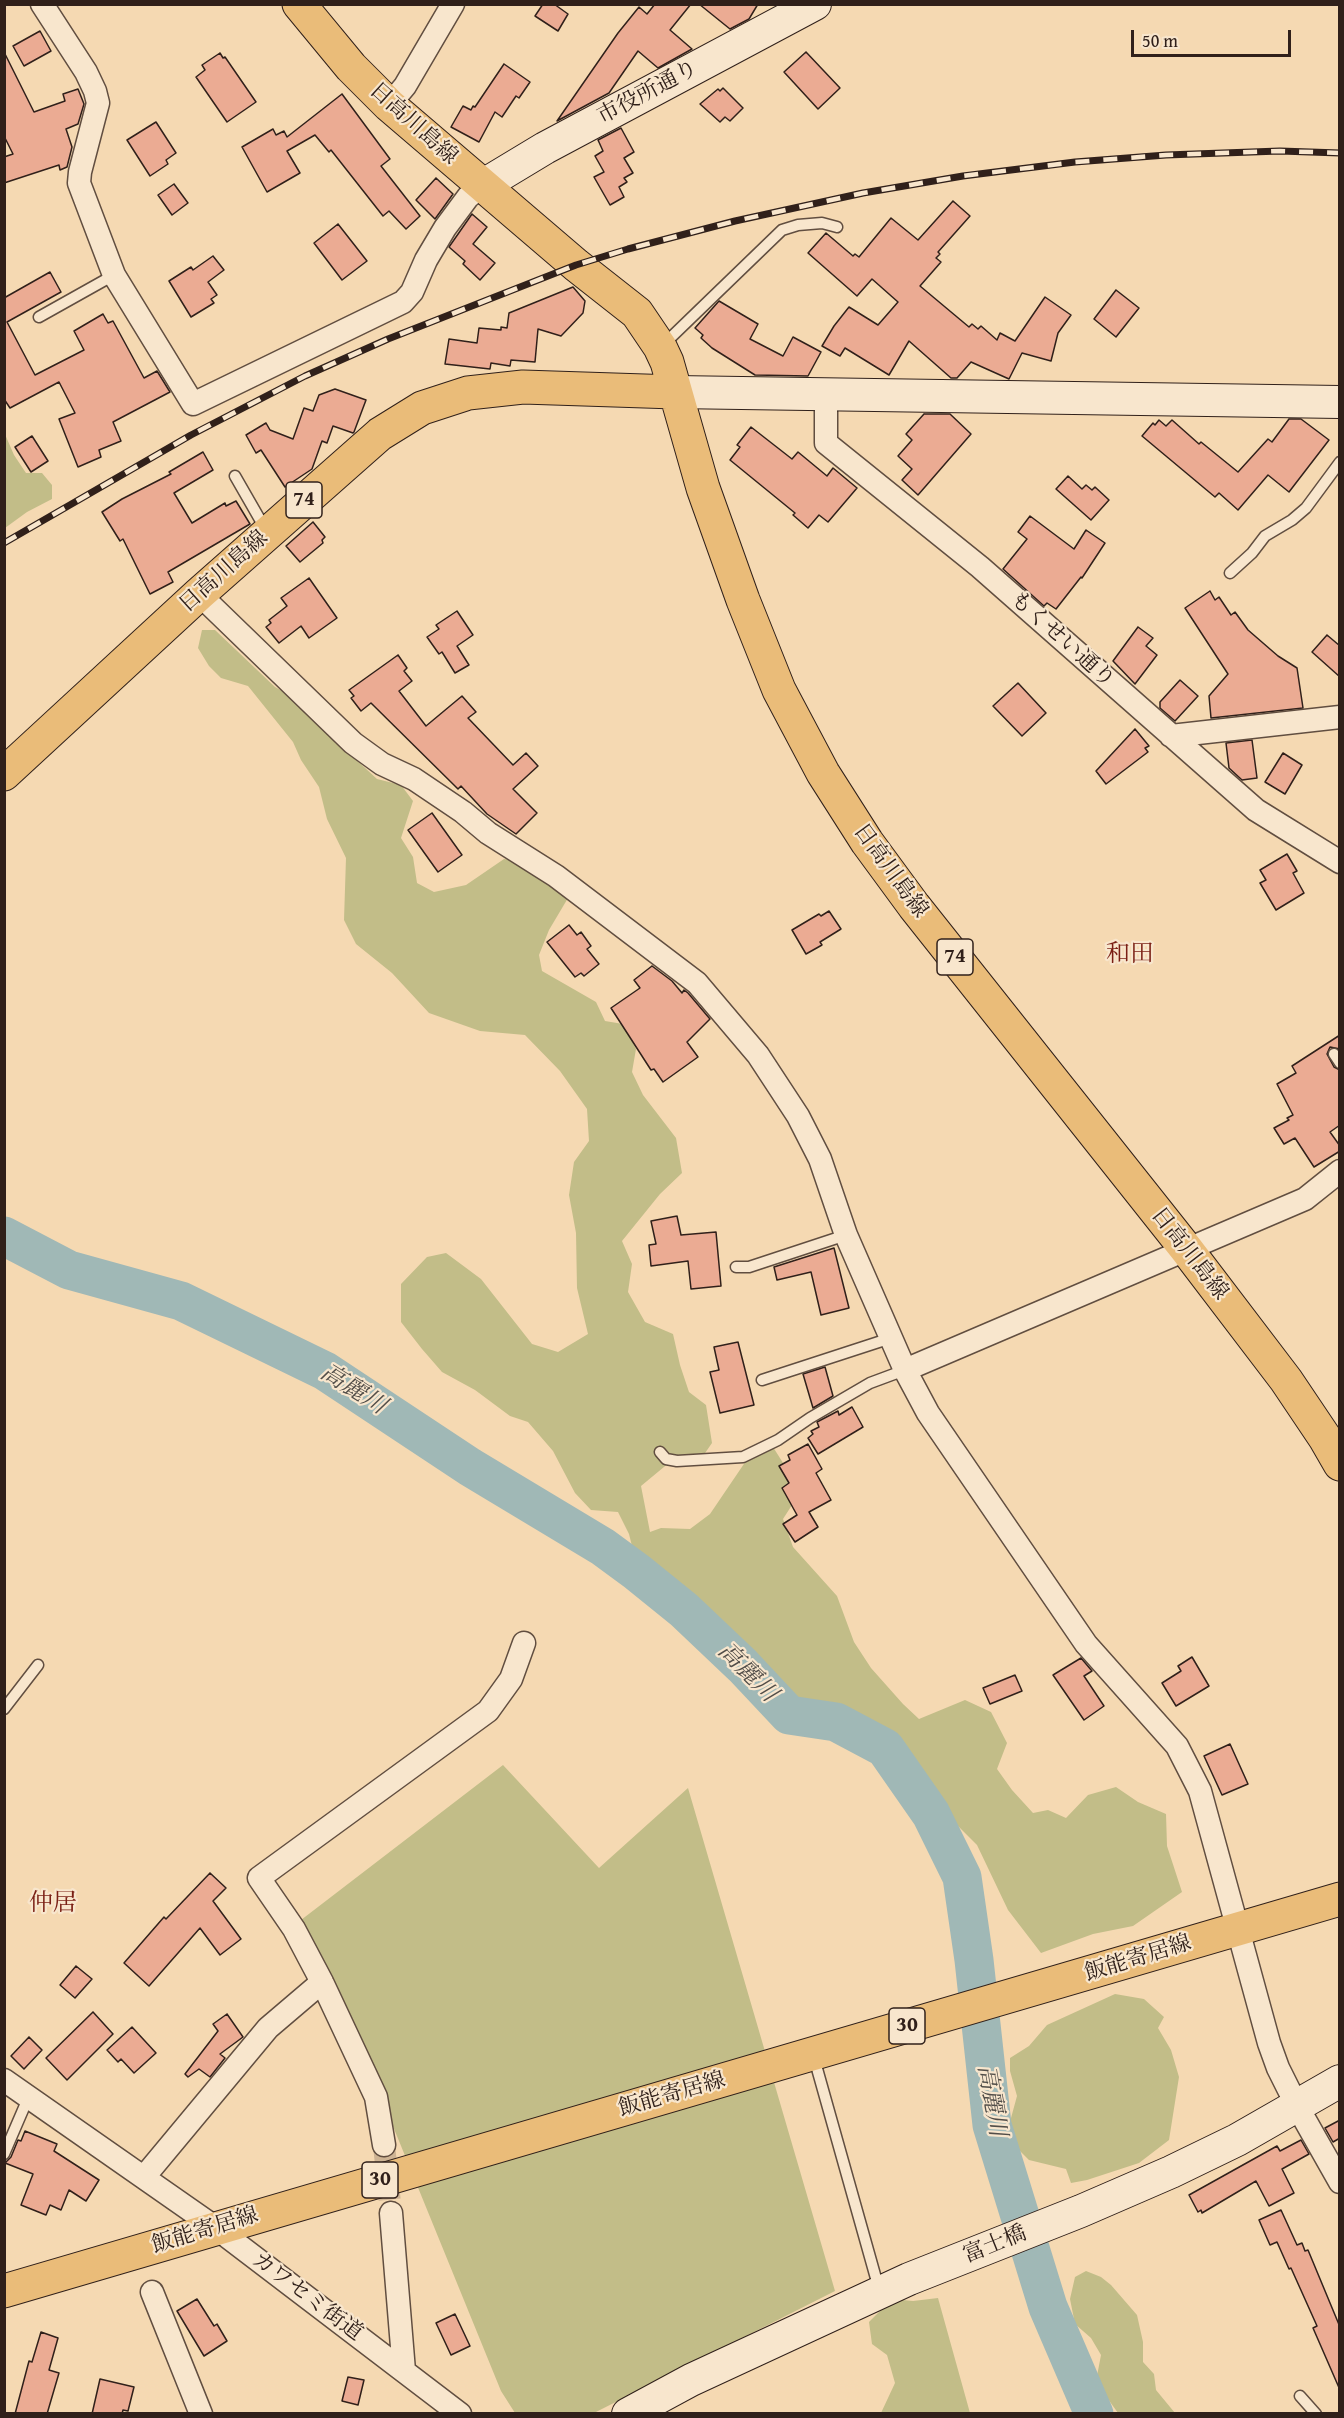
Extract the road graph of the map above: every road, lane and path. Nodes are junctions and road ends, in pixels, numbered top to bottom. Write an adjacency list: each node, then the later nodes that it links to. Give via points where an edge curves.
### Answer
1 (42, 4): 8 (street, via 95,90 98,103 80,183)
2 (299, 4): 5 (main road, 日高川島線 / 74)
3 (453, 4): 5 (street, via 405,86)
4 (815, 4): 6 (street, 市役所通り, via 545,148)
5 (389, 105): 6 (main road, 日高川島線 / 74)
6 (482, 186): 8 (street, via 468,197 445,228 403,302 193,404); 10 (main road, 日高川島線 / 74, via 637,313)
7 (837, 227): 10 (lane, via 822,223 782,230)
8 (114, 275): 9 (lane)
9 (39, 317)
10 (660, 347): 11 (main road, 日高川島線 / 74)
11 (675, 392): 12 (street); 16 (main road, 日高川島線 / 74, via 523,387 468,393 422,408 380,434); 25 (main road, 日高川島線 / 74, via 703,488 743,600 779,690 823,773 914,906)
12 (826, 395): 13 (street); 20 (street, もくせい通り, via 826,443 980,567)
13 (1340, 402)
14 (1340, 462): 17 (lane, via 1306,508 1265,536)
15 (235, 476): 16 (lane)
16 (267, 533): 18 (main road, 日高川島線 / 74)
17 (1230, 573)
18 (200, 594): 21 (main road, 日高川島線 / 74); 24 (street, via 353,743 382,764 414,779 556,876 697,983 758,1054 798,1116 820,1159)
19 (1340, 717): 20 (street)
20 (1171, 736): 22 (street, もくせい通り, via 1256,810)
21 (4, 774)
22 (1340, 862)
23 (1340, 1171): 25 (street, via 1305,1199)
24 (846, 1235): 26 (lane, via 749,1267); 27 (street)
25 (1187, 1250): 28 (street); 31 (main road, 日高川島線 / 74, via 1286,1380)
26 (736, 1266)
27 (891, 1338): 28 (street); 29 (lane)
28 (905, 1370): 30 (lane, via 870,1383 743,1458 677,1461 666,1459); 36 (street, via 928,1413 1086,1644 1177,1746 1200,1791)
29 (762, 1380)
30 (660, 1452)
31 (1340, 1464)
32 (524, 1643): 37 (street, via 511,1679 488,1711 259,1878 294,1929)
33 (38, 1665): 34 (lane)
34 (4, 1709)
35 (1340, 1899): 36 (main road, 飯能寄居線 / 30)
36 (1239, 1929): 42 (street, via 1269,2043); 48 (main road, 飯能寄居線 / 30)
37 (322, 1982): 43 (street, via 376,2097); 45 (street, via 268,2028)
38 (816, 2065): 51 (lane)
39 (4, 2080): 41 (street, カワセミ街道)
40 (1340, 2081): 42 (street, 富士橋)
41 (29, 2096): 44 (lane); 45 (street, カワセミ街道)
42 (1297, 2106): 46 (street); 51 (street, 富士橋, via 1171,2172)
43 (384, 2145)
44 (4, 2154)
45 (144, 2177): 48 (street, カワセミ街道)
46 (1340, 2182)
47 (391, 2212): 52 (street)
48 (216, 2228): 49 (main road, 飯能寄居線 / 30); 52 (street, カワセミ街道)
49 (4, 2291)
50 (152, 2292): 54 (street)
51 (880, 2293): 56 (street, 富士橋, via 691,2380)
52 (404, 2371): 55 (street, カワセミ街道)
53 (1300, 2396): 57 (lane)
54 (201, 2414)
55 (460, 2414)
56 (628, 2414)
57 (1316, 2414)

